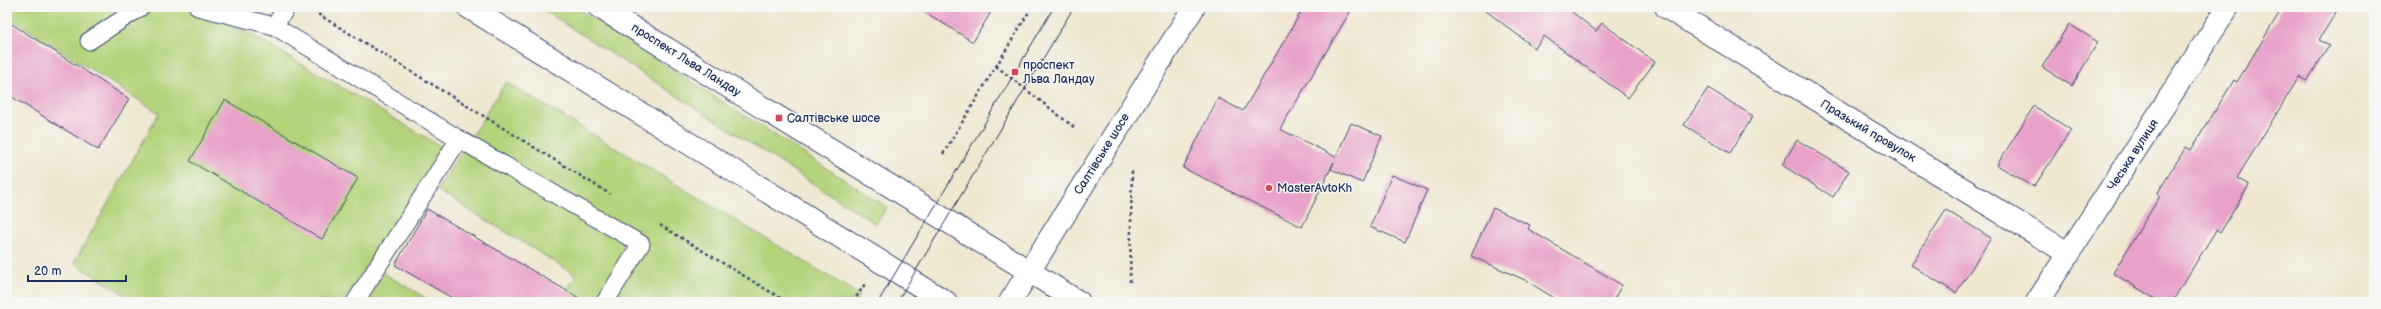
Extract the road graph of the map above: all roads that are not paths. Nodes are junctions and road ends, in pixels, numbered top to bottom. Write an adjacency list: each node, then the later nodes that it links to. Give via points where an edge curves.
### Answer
1 (141, 7): 10 (lane)
2 (198, 7): 9 (lane)
3 (287, 7): 9 (lane)
4 (468, 7): 16 (main road)
5 (599, 7): 13 (main road, проспект Льва Ландау)
6 (1194, 7): 13 (main road, Салтівське шосе)
7 (1666, 7): 12 (main road, Празький провулок)
8 (2228, 7): 12 (main road, Чеська вулиця)
9 (274, 26): 11 (lane)
10 (89, 42)
11 (459, 139): 14 (lane); 15 (lane, via 641,244)
12 (2069, 254): 19 (main road, Чеська вулиця)
13 (1029, 273): 17 (main road, Салтівське шосе); 18 (main road, проспект Льва Ландау)
14 (355, 302)
15 (605, 302)
16 (946, 302)
17 (1010, 302)
18 (1079, 302)
19 (2037, 302)

